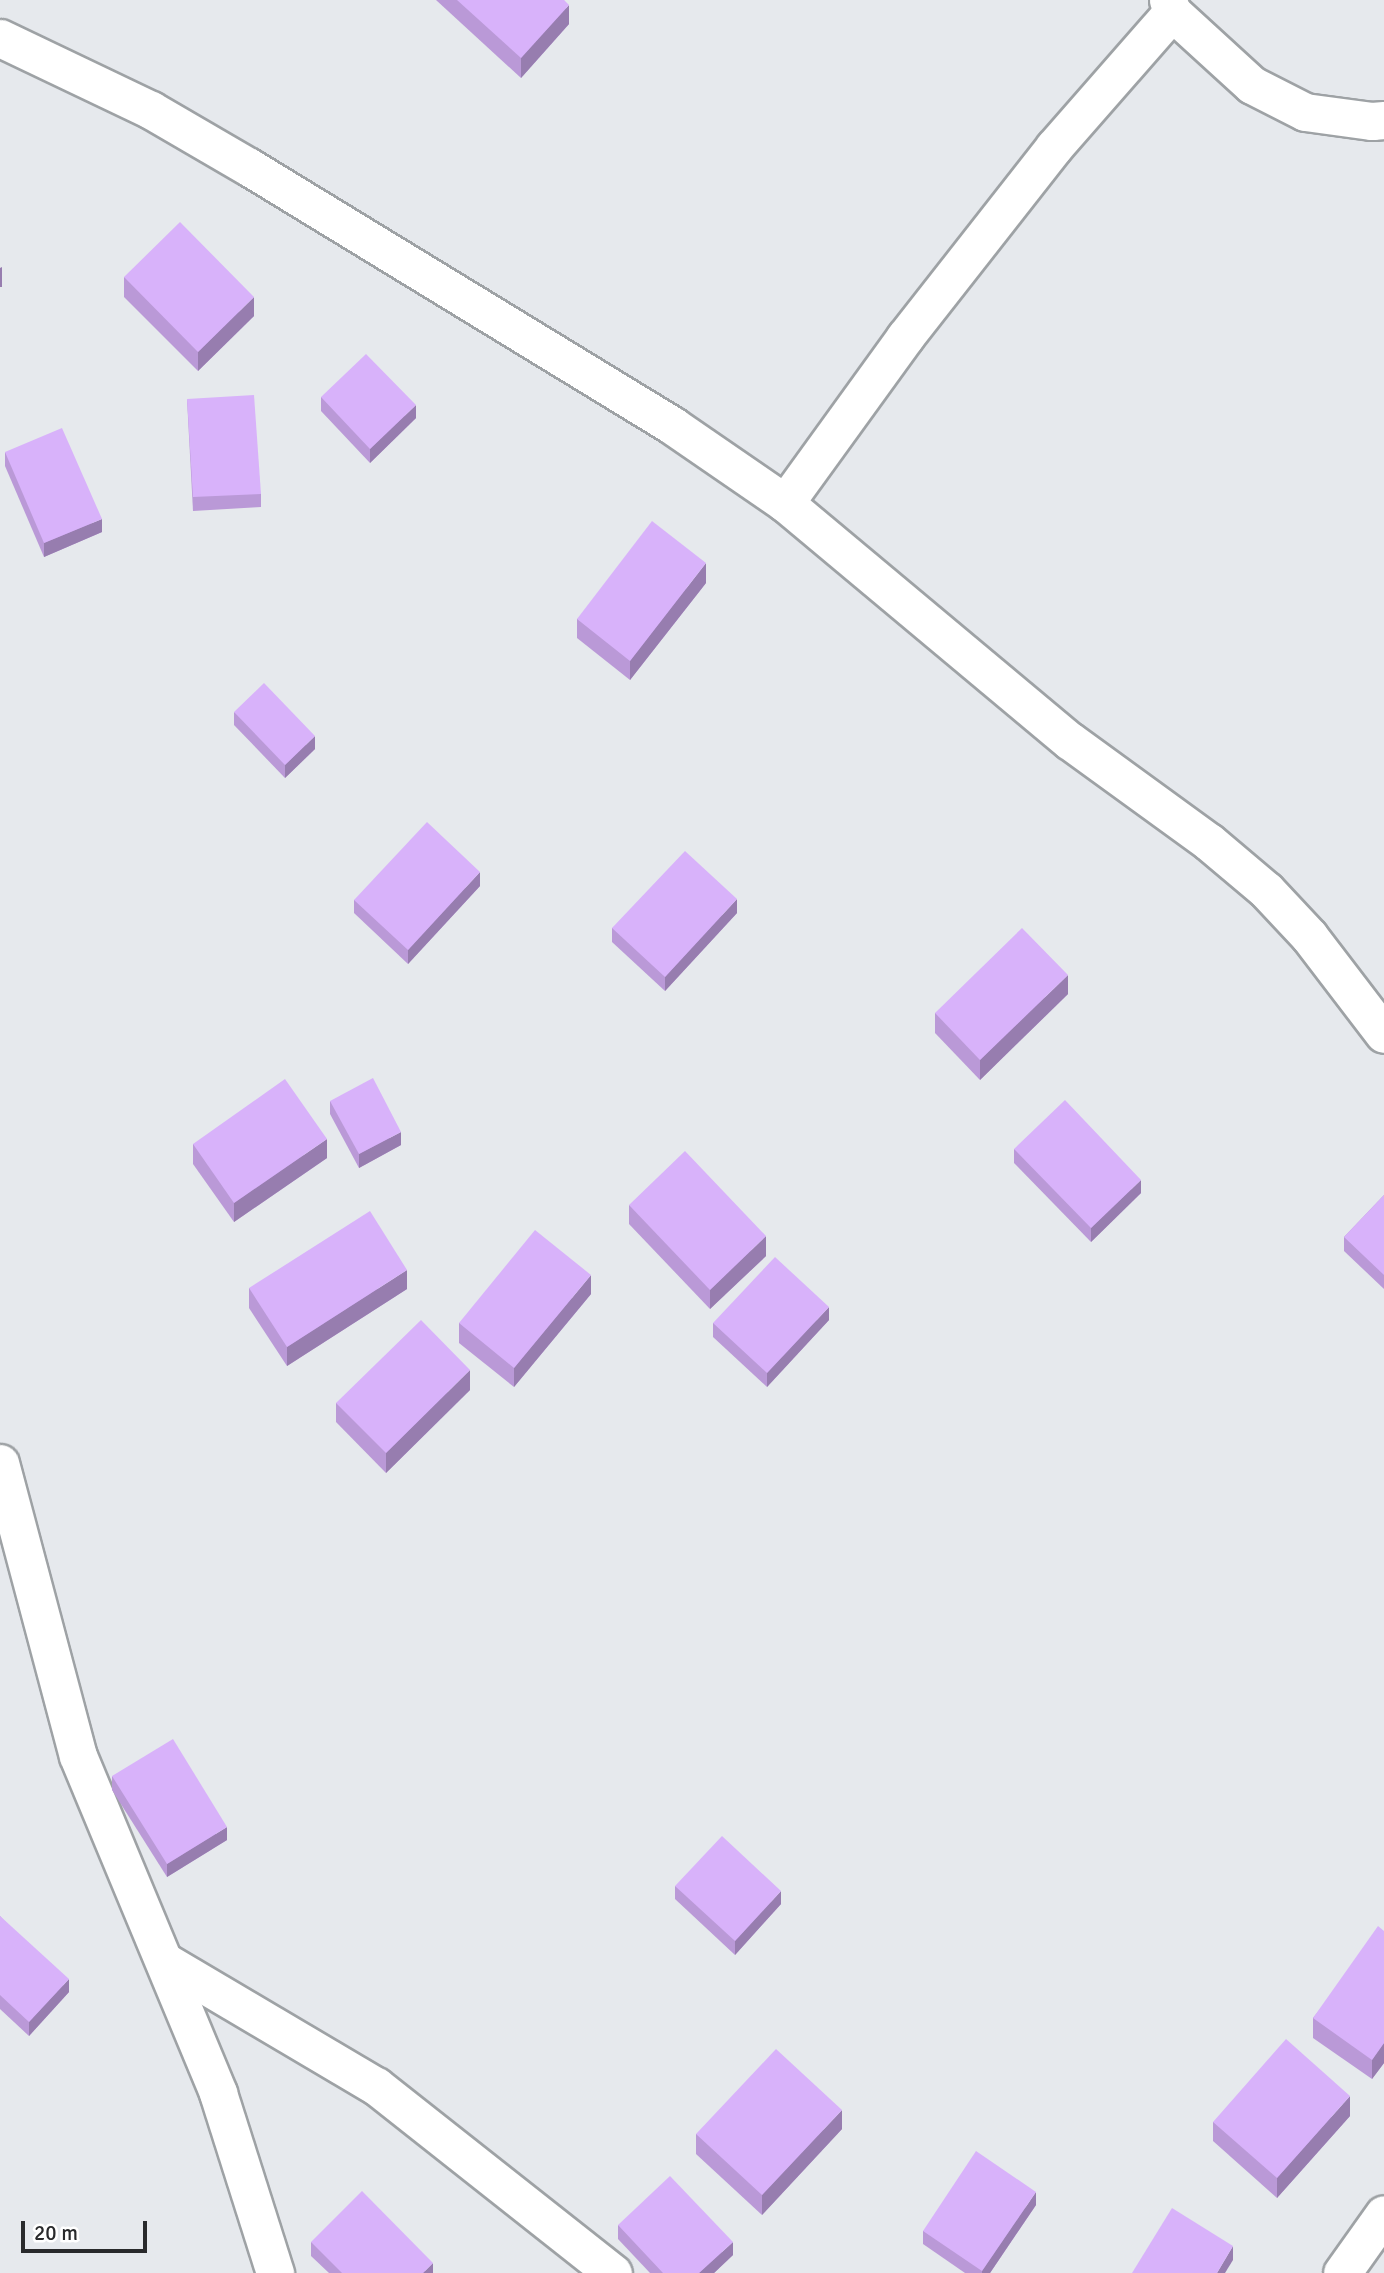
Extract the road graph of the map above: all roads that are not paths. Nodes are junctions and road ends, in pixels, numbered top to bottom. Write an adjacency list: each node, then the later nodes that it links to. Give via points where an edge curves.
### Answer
1 (1170, 6): 3 (street, via 1252,85 1305,112); 4 (street, via 905,337)
2 (0, 38): 4 (street, via 151,110 238,161 673,426)
3 (1384, 120)
4 (785, 503): 5 (street, via 1070,741 1209,842 1266,890 1309,936)
5 (1384, 1034)
6 (3, 1489): 7 (street, via 78,1756)
7 (166, 1962): 9 (street, via 218,2093); 10 (street, via 376,2086)
8 (1384, 2214): 11 (street)
9 (275, 2273)
10 (613, 2273)
11 (1342, 2273)

